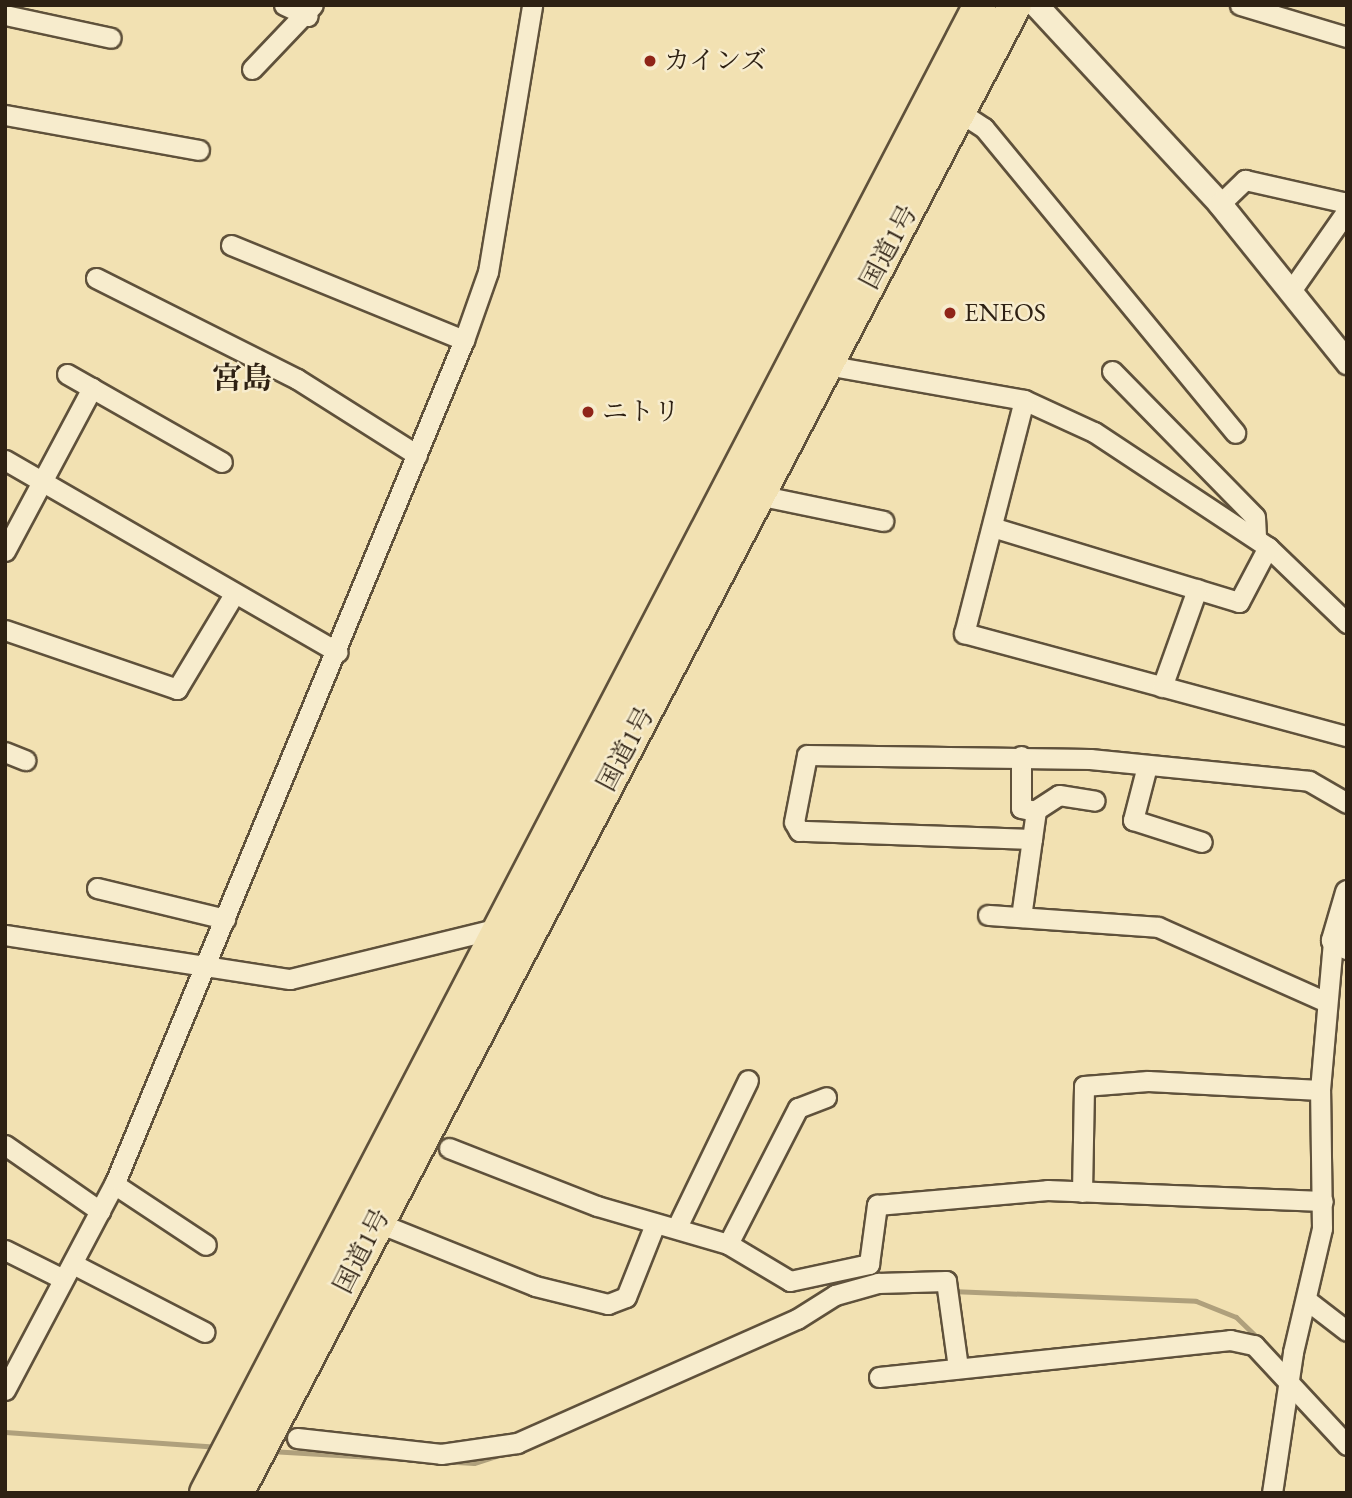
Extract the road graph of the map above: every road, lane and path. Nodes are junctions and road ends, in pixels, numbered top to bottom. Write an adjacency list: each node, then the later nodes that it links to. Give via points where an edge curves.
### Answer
1 (284, 5): 7 (street)
2 (532, 5): 19 (street, via 488,272)
3 (980, 5): 57 (highway, 国道1号)
4 (1015, 5): 12 (highway, 国道1号)
5 (1036, 5): 15 (street)
6 (1240, 5): 9 (street)
7 (310, 10): 11 (street)
8 (5, 15): 10 (street)
9 (1347, 37)
10 (111, 38)
11 (251, 69)
12 (961, 113): 21 (highway, 国道1号); 26 (street, via 984,128)
13 (5, 115): 14 (street)
14 (199, 150)
15 (1220, 204): 18 (street); 18 (street, via 1245,180 1343,202 1346,212)
16 (231, 245): 19 (street)
17 (96, 278): 27 (street, via 298,379)
18 (1293, 288): 20 (street)
19 (464, 340): 27 (street)
20 (1347, 362)
21 (826, 365): 25 (street); 31 (highway, 国道1号)
22 (1112, 371): 34 (street, via 1255,517)
23 (67, 374): 24 (street)
24 (92, 388): 29 (street); 30 (street)
25 (1024, 400): 33 (street); 34 (street, via 1094,432)
26 (1234, 433)
27 (417, 455): 40 (street)
28 (5, 460): 30 (street)
29 (222, 462)
30 (45, 482): 35 (street); 37 (street)
31 (758, 495): 32 (street); 71 (highway, 国道1号)
32 (883, 521)
33 (992, 527): 36 (street); 41 (street, via 964,633)
34 (1262, 542): 36 (street, via 1239,602); 38 (street)
35 (5, 551)
36 (1196, 589): 41 (street)
37 (234, 594): 39 (street, via 177,689); 40 (street)
38 (1347, 623)
39 (5, 631)
40 (338, 652): 56 (street)
41 (1162, 687): 42 (street)
42 (1347, 736)
43 (5, 752): 45 (street)
44 (1021, 756): 46 (street); 49 (street, via 1021,808); 50 (street, via 807,755 794,822 808,834)
45 (25, 760)
46 (1147, 766): 48 (street, via 1309,781); 51 (street, via 1133,820)
47 (1095, 801): 49 (street, via 1059,794)
48 (1347, 803)
49 (1035, 811): 50 (street)
50 (1032, 839): 55 (street)
51 (1202, 842)
52 (97, 888): 56 (street)
53 (1347, 892): 59 (street)
54 (989, 915): 55 (street)
55 (1021, 917): 61 (street, via 1158,927)
56 (225, 919): 60 (street)
57 (500, 928): 60 (street, via 290,979); 89 (highway, 国道1号)
58 (5, 935): 60 (street)
59 (1340, 944): 61 (street)
60 (208, 966): 67 (street)
61 (1324, 1001): 63 (street)
62 (748, 1080): 73 (street)
63 (1320, 1090): 68 (street, via 1148,1081 1084,1086); 69 (street)
64 (826, 1097): 74 (street, via 798,1108)
65 (5, 1145): 70 (street)
66 (449, 1148): 72 (street)
67 (114, 1184): 70 (street); 75 (street)
68 (1082, 1192): 69 (street); 78 (street, via 877,1205 869,1264)
69 (1323, 1201): 79 (street)
70 (100, 1211): 77 (street)
71 (376, 1222): 72 (street, via 535,1286 608,1304 626,1297); 89 (highway, 国道1号)
72 (655, 1224): 73 (street)
73 (677, 1227): 74 (street)
74 (728, 1244): 78 (street)
75 (206, 1245)
76 (5, 1250): 77 (street)
77 (68, 1271): 81 (street); 86 (street)
78 (790, 1281): 80 (street)
79 (1308, 1301): 82 (street); 85 (street)
80 (797, 1319): 83 (street, via 835,1295 878,1283 947,1284); 87 (street, via 517,1443 441,1454)
81 (205, 1332)
82 (1344, 1333)
83 (958, 1368): 84 (street); 85 (street, via 1230,1340 1254,1345)
84 (879, 1377)
85 (1288, 1378): 88 (street); 92 (street)
86 (5, 1390)
87 (297, 1438)
88 (1347, 1445)
89 (245, 1449): 90 (highway, 国道1号); 91 (highway, 国道1号)
90 (206, 1493)
91 (237, 1493)
92 (1272, 1493)

